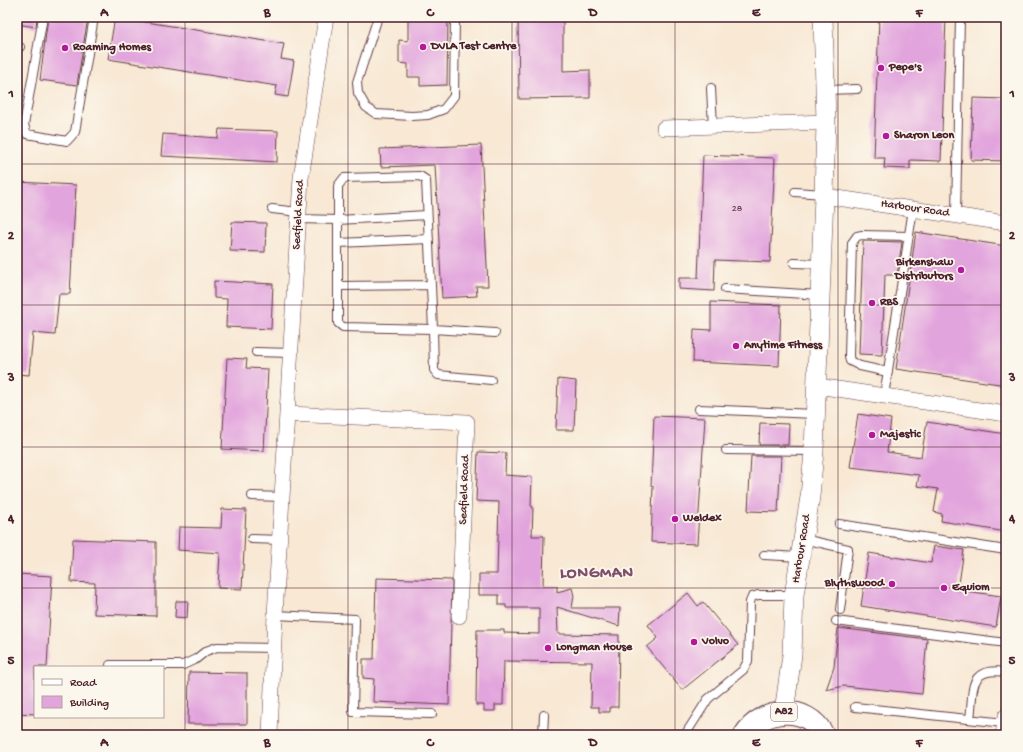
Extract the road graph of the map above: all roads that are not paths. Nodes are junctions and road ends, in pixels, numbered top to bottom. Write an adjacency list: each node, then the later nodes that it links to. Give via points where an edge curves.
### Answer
1 (43, 17): 2 (lane, via 24,125 27,134 67,140 75,132)
2 (94, 17)
3 (326, 17): 18 (street, Seafield Road, via 301,178)
4 (378, 17): 5 (lane, via 357,82 358,94 366,107 376,114 412,116 428,115 444,109 454,96)
5 (455, 17)
6 (823, 17): 10 (street, Harbour Road)
7 (960, 17): 20 (lane)
8 (711, 88): 12 (lane)
9 (857, 89): 10 (lane)
10 (825, 90): 11 (street, Harbour Road)
11 (826, 122): 12 (street); 15 (street, Harbour Road)
12 (713, 126): 13 (street)
13 (664, 128)
14 (795, 192): 15 (lane)
15 (824, 195): 17 (street, Harbour Road); 27 (street, Harbour Road)
16 (272, 209): 18 (lane)
17 (913, 209): 20 (street, Harbour Road); 23 (lane)
18 (299, 215): 21 (lane); 35 (street, Seafield Road)
19 (427, 215): 21 (lane); 21 (lane, via 426,180 420,176 344,178 338,186); 24 (lane)
20 (956, 215): 22 (street, Harbour Road)
21 (338, 220): 25 (lane)
22 (1006, 223)
23 (909, 236): 36 (lane); 36 (lane, via 862,235 857,236 852,243 850,360 860,366)
24 (429, 239): 25 (lane); 28 (lane)
25 (338, 243): 29 (lane)
26 (794, 263): 27 (lane)
27 (822, 264): 31 (street, Harbour Road)
28 (431, 285): 29 (lane); 32 (lane)
29 (338, 286): 32 (lane, via 338,323 343,327)
30 (726, 289): 31 (lane)
31 (820, 295): 38 (street, Harbour Road)
32 (433, 329): 33 (lane); 37 (lane, via 434,370 438,375)
33 (495, 333)
34 (256, 352): 35 (lane)
35 (292, 353): 41 (street, Seafield Road)
36 (888, 372): 39 (lane)
37 (491, 380)
38 (817, 386): 39 (street); 42 (street, Harbour Road)
39 (884, 396): 43 (street)
40 (699, 410): 42 (lane)
41 (288, 414): 47 (street, Seafield Road); 58 (street, Seafield Road, via 467,422)
42 (815, 414): 45 (street, Harbour Road)
43 (1006, 414)
44 (726, 450): 45 (lane)
45 (814, 451): 50 (street, Harbour Road)
46 (252, 496): 47 (lane)
47 (284, 497): 51 (street, Seafield Road)
48 (839, 524): 52 (lane)
49 (252, 539): 51 (lane)
50 (803, 539): 54 (street, Harbour Road); 56 (lane, via 848,549)
51 (281, 540): 57 (street, Seafield Road)
52 (1006, 550)
53 (764, 555): 54 (lane)
54 (800, 557): 55 (street, Harbour Road)
55 (794, 596): 65 (street, Harbour Road, via 792,655); 73 (lane, via 752,597 748,661 743,670 708,699)
56 (840, 610)
57 (275, 615): 61 (street, Seafield Road); 66 (lane, via 355,619 353,712)
58 (460, 616)
59 (836, 621): 60 (lane)
60 (1006, 643)
61 (274, 648): 62 (lane, via 217,647 183,665); 71 (street, Seafield Road)
62 (110, 666)
63 (1006, 672): 68 (lane, via 992,670 978,675)
64 (855, 707): 68 (lane)
65 (784, 712): 70 (highway, A82, via 811,721); 74 (highway, A82, via 771,714 759,720)
66 (432, 714)
67 (544, 715): 72 (lane)
68 (970, 719): 69 (lane)
69 (1005, 725)
70 (824, 734)
71 (270, 735)
72 (543, 735)
73 (685, 735)
74 (745, 735)

